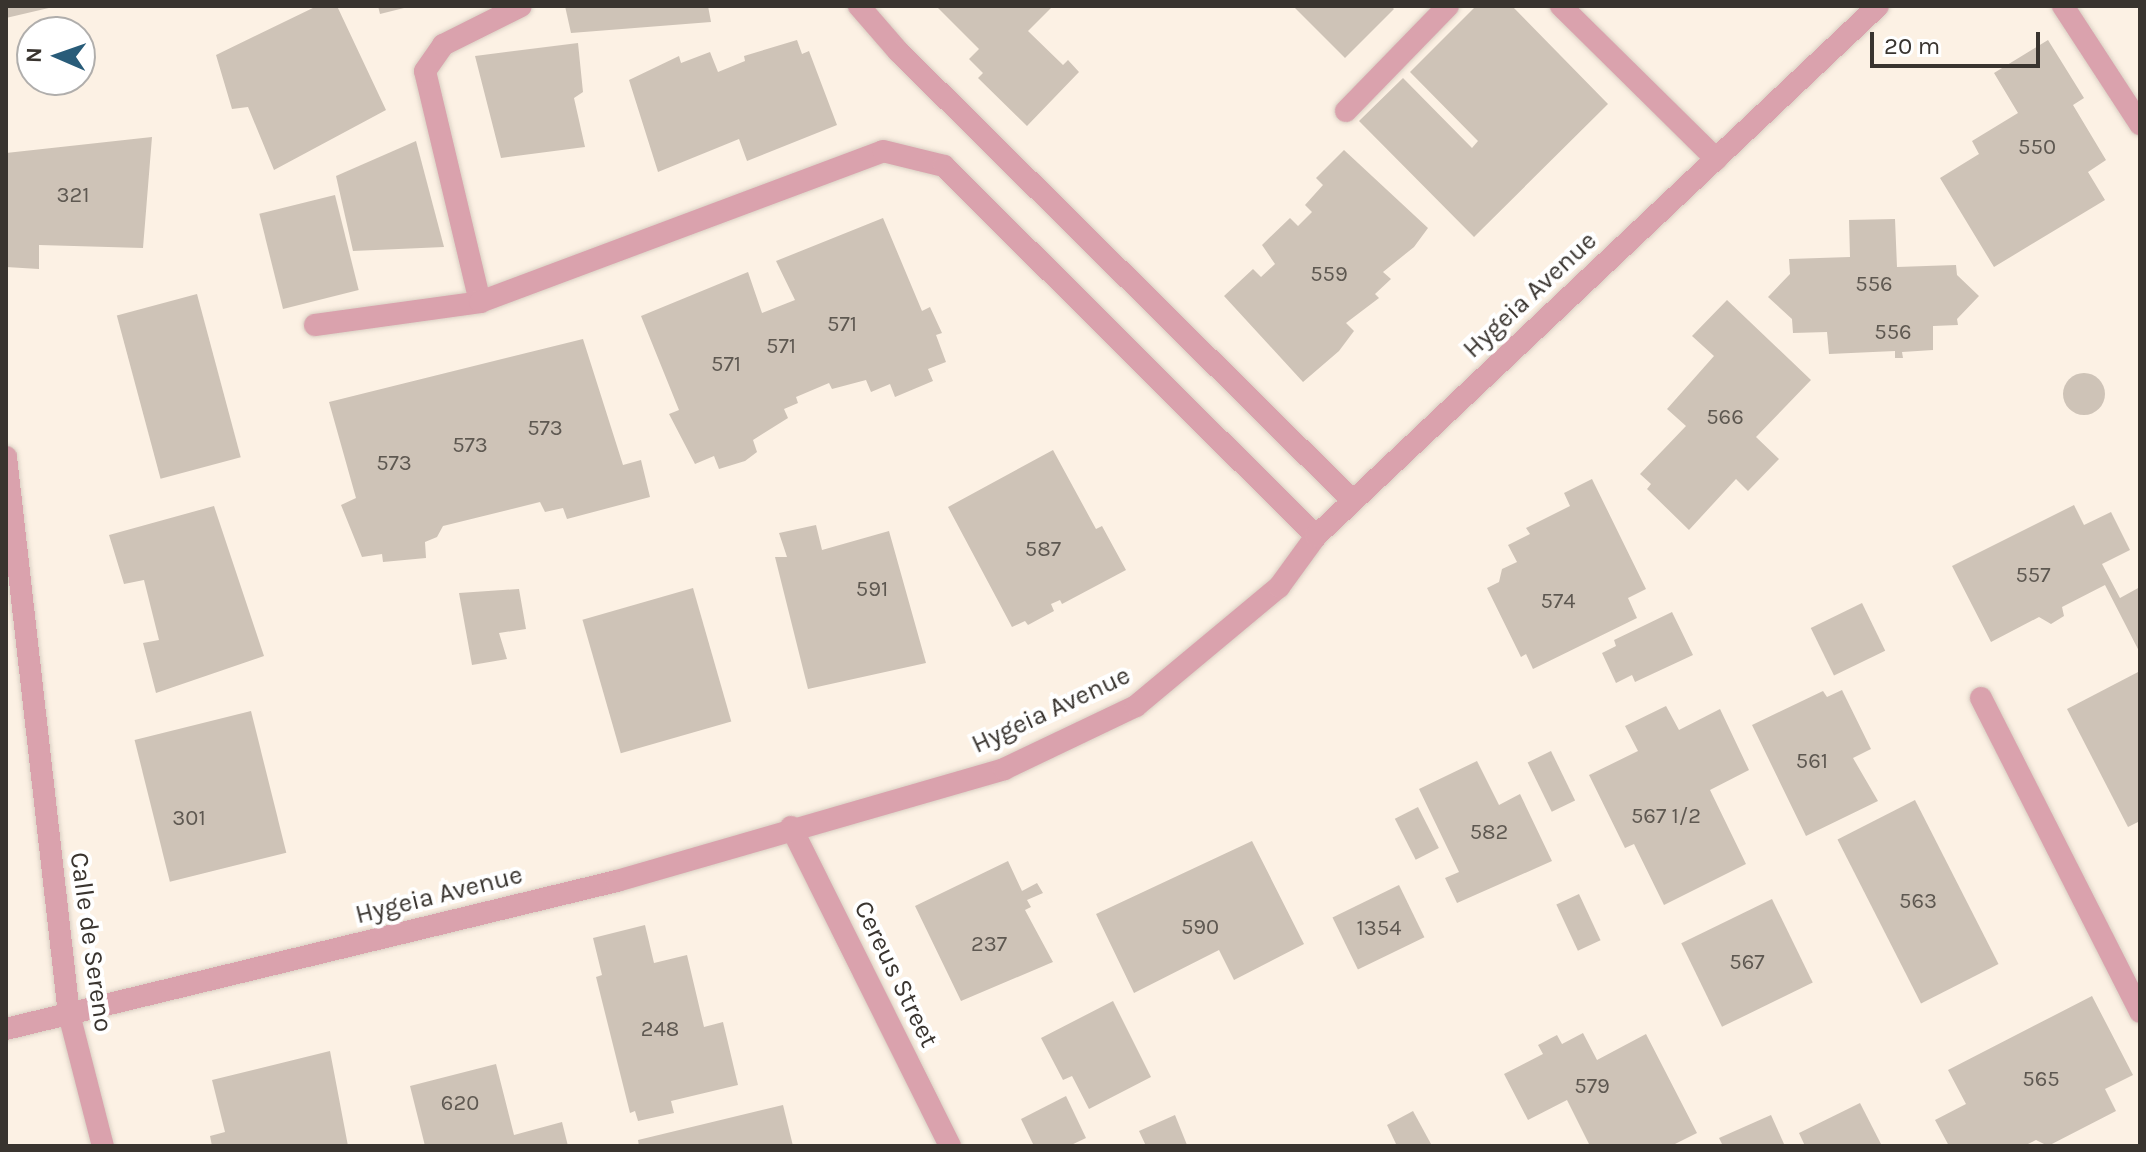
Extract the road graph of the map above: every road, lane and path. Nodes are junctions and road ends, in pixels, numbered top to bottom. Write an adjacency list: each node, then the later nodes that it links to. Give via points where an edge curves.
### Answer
1 (521, 6): 10 (street, via 443,45 425,71)
2 (859, 6): 13 (street, via 898,51)
3 (1448, 6): 7 (street)
4 (1561, 6): 9 (street)
5 (1878, 6): 9 (street, Hygeia Avenue)
6 (2063, 6): 8 (street)
7 (1346, 111)
8 (2140, 124)
9 (1716, 159): 13 (street, Hygeia Avenue)
10 (480, 302): 11 (street); 14 (street, via 883,151 944,166)
11 (315, 325)
12 (6, 457): 18 (street, Calle de Sereno)
13 (1353, 501): 14 (street, Hygeia Avenue)
14 (1316, 536): 16 (street, Hygeia Avenue, via 1279,587 1136,706 1004,769)
15 (1981, 698): 17 (street)
16 (791, 827): 18 (street, Hygeia Avenue, via 617,881); 21 (street, Cereus Street)
17 (2140, 1012)
18 (69, 1014): 19 (street, Hygeia Avenue); 20 (street, Calle de Sereno)
19 (6, 1029)
20 (103, 1146)
21 (950, 1146)

